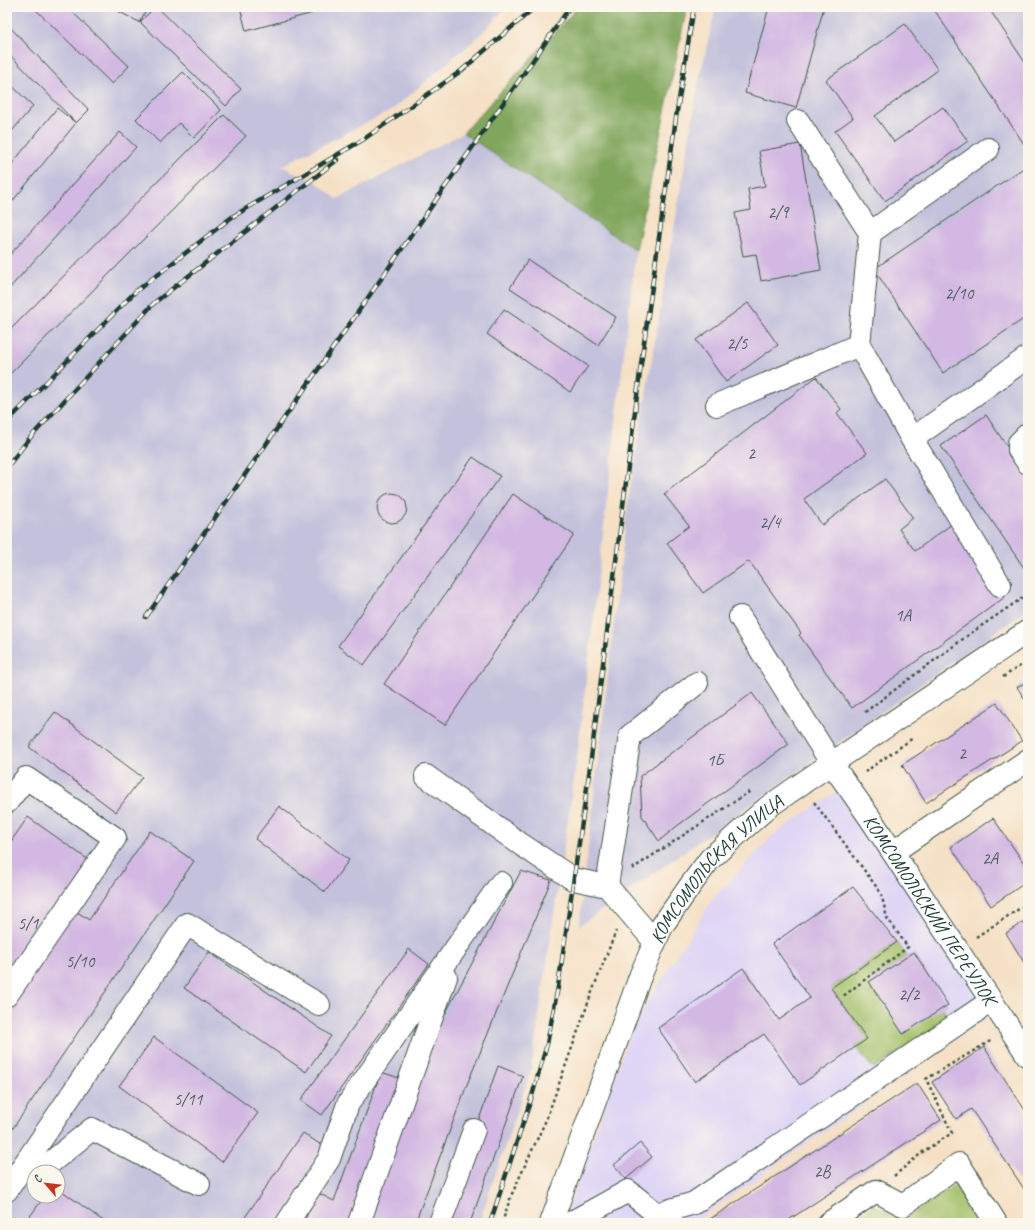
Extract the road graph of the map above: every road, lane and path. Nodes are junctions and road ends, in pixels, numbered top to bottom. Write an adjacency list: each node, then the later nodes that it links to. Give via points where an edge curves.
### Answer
1 (798, 121): 3 (street)
2 (988, 149): 3 (street)
3 (870, 233): 4 (street)
4 (859, 345): 6 (street); 8 (street)
5 (1028, 358): 8 (street)
6 (717, 405)
7 (1028, 434): 9 (street, via 1019,443 1019,450)
8 (912, 439): 10 (street)
9 (1028, 463)
10 (1000, 585)
11 (740, 617): 18 (street, КОМСОМОЛЬСКИЙ ПЕРЕУЛОК)
12 (1028, 631): 18 (street, КОМСОМОЛЬСКАЯ УЛИЦА)
13 (1028, 661): 14 (path)
14 (1002, 677)
15 (697, 683): 27 (street, via 630,736)
16 (919, 733): 19 (path)
17 (1028, 760): 25 (street)
18 (832, 764): 21 (street, КОМСОМОЛЬСКАЯ УЛИЦА); 25 (street, КОМСОМОЛЬСКИЙ ПЕРЕУЛОК)
19 (861, 775)
20 (426, 776): 27 (street, via 573,879)
21 (801, 784): 30 (street, КОМСОМОЛЬСКАЯ УЛИЦА, via 768,807 710,860 662,926); 34 (path, via 881,893 887,918 908,947)
22 (7, 802): 33 (street, via 26,778 115,838)
23 (1028, 837): 24 (path)
24 (1028, 846)
25 (893, 852): 32 (street, КОМСОМОЛЬСКИЙ ПЕРЕУЛОК)
26 (501, 883): 31 (street)
27 (607, 886): 29 (street)
28 (1028, 903): 32 (path)
29 (625, 908): 30 (street); 49 (path, via 546,1120 511,1196)
30 (655, 942): 50 (street, КОМСОМОЛЬСКАЯ УЛИЦА, via 640,974 563,1190)
31 (455, 949): 46 (street, via 348,1104 329,1160); 47 (street)
32 (958, 950): 35 (street, КОМСОМОЛЬСКИЙ ПЕРЕУЛОК)
33 (7, 995)
34 (842, 997)
35 (991, 1001): 37 (street, КОМСОМОЛЬСКИЙ ПЕРЕУЛОК); 50 (street, via 694,1203 657,1214 628,1191)
36 (319, 1004): 43 (street, via 187,924)
37 (1017, 1029): 38 (street, КОМСОМОЛЬСКИЙ ПЕРЕУЛОК); 44 (path, via 926,1079 952,1133 924,1151)
38 (1028, 1056)
39 (474, 1130): 48 (street)
40 (49, 1164): 42 (street, via 92,1129)
41 (26, 1183): 45 (street)
42 (199, 1184)
43 (7, 1190)
44 (876, 1191): 51 (street); 52 (street, via 903,1205 959,1164)
45 (7, 1198)
46 (288, 1223)
47 (359, 1223)
48 (440, 1223)
49 (502, 1223)
50 (565, 1223)
51 (830, 1223)
52 (996, 1223)

